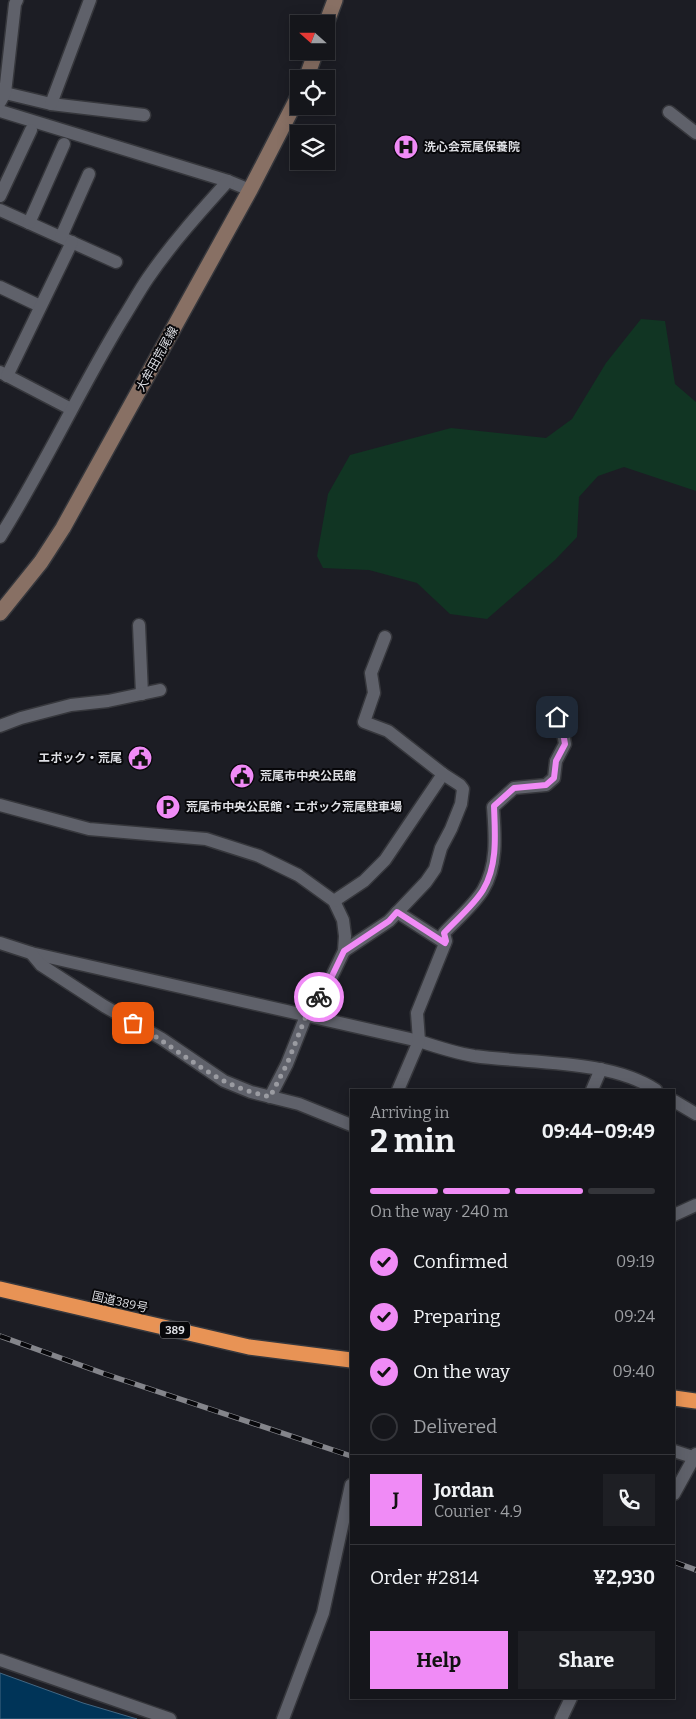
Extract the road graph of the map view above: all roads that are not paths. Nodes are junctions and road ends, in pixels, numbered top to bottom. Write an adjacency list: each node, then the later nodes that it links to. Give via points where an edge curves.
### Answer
1 (17, 0): 5 (street)
2 (90, 0): 6 (street)
3 (335, 0): 4 (main road)
4 (329, 15)
5 (3, 98): 6 (street)
6 (51, 104): 10 (street)
7 (0, 111): 15 (street)
8 (290, 112): 16 (main road, 大牟田荒尾線)
9 (669, 112): 12 (street)
10 (144, 115)
11 (31, 130): 17 (street)
12 (696, 133)
13 (64, 144): 19 (street)
14 (89, 174): 20 (street)
15 (228, 182): 16 (street); 25 (street, via 147,278)
16 (250, 190): 27 (main road, 大牟田荒尾線, via 63,528 41,562)
17 (0, 196)
18 (0, 210): 19 (street)
19 (29, 223): 20 (street)
20 (66, 240): 21 (street); 23 (street)
21 (116, 262)
22 (0, 287): 23 (street)
23 (40, 306): 24 (street)
24 (2, 375): 25 (street)
25 (71, 409): 26 (street)
26 (0, 537)
27 (0, 612)
28 (139, 625): 31 (street)
29 (386, 637): 34 (street, via 371,673 374,693 364,722 388,731)
30 (160, 690): 31 (street)
31 (142, 694): 33 (street, via 71,705)
32 (552, 708): 39 (street, via 562,727 565,744 556,761 554,778 546,785 514,788 494,806 496,844 490,877 482,891 444,933)
33 (0, 726)
34 (443, 774): 36 (street, via 385,860 364,881); 37 (street, via 463,789 461,804 435,869)
35 (0, 805): 36 (street, via 89,829 206,839 259,856 298,875)
36 (334, 901): 40 (street, via 343,920)
37 (397, 912): 39 (street); 40 (street, via 389,921)
38 (0, 943): 41 (street)
39 (445, 943): 43 (street, via 417,1013)
40 (344, 951): 42 (street)
41 (31, 953): 42 (street); 48 (street, via 40,965 224,1081)
42 (306, 1016): 43 (street); 48 (street)
43 (419, 1041): 44 (street, via 472,1056); 45 (street)
44 (600, 1069): 46 (street); 47 (street, via 626,1075)
45 (398, 1089)
46 (592, 1089)
47 (654, 1089)
48 (270, 1097): 51 (street, via 299,1104)
49 (675, 1102): 50 (street)
50 (696, 1114)
51 (350, 1125)
52 (696, 1205): 53 (street)
53 (675, 1215)
54 (0, 1289): 55 (highway, 国道389号 / 389, via 249,1348)
55 (350, 1360)
56 (675, 1398): 57 (highway)
57 (696, 1401)
58 (675, 1451): 59 (street)
59 (696, 1457): 61 (street)
60 (350, 1490): 65 (street, via 323,1613)
61 (675, 1492)
62 (0, 1660): 64 (street)
63 (571, 1699): 66 (street)
64 (170, 1719)
65 (283, 1719)
66 (561, 1719)

